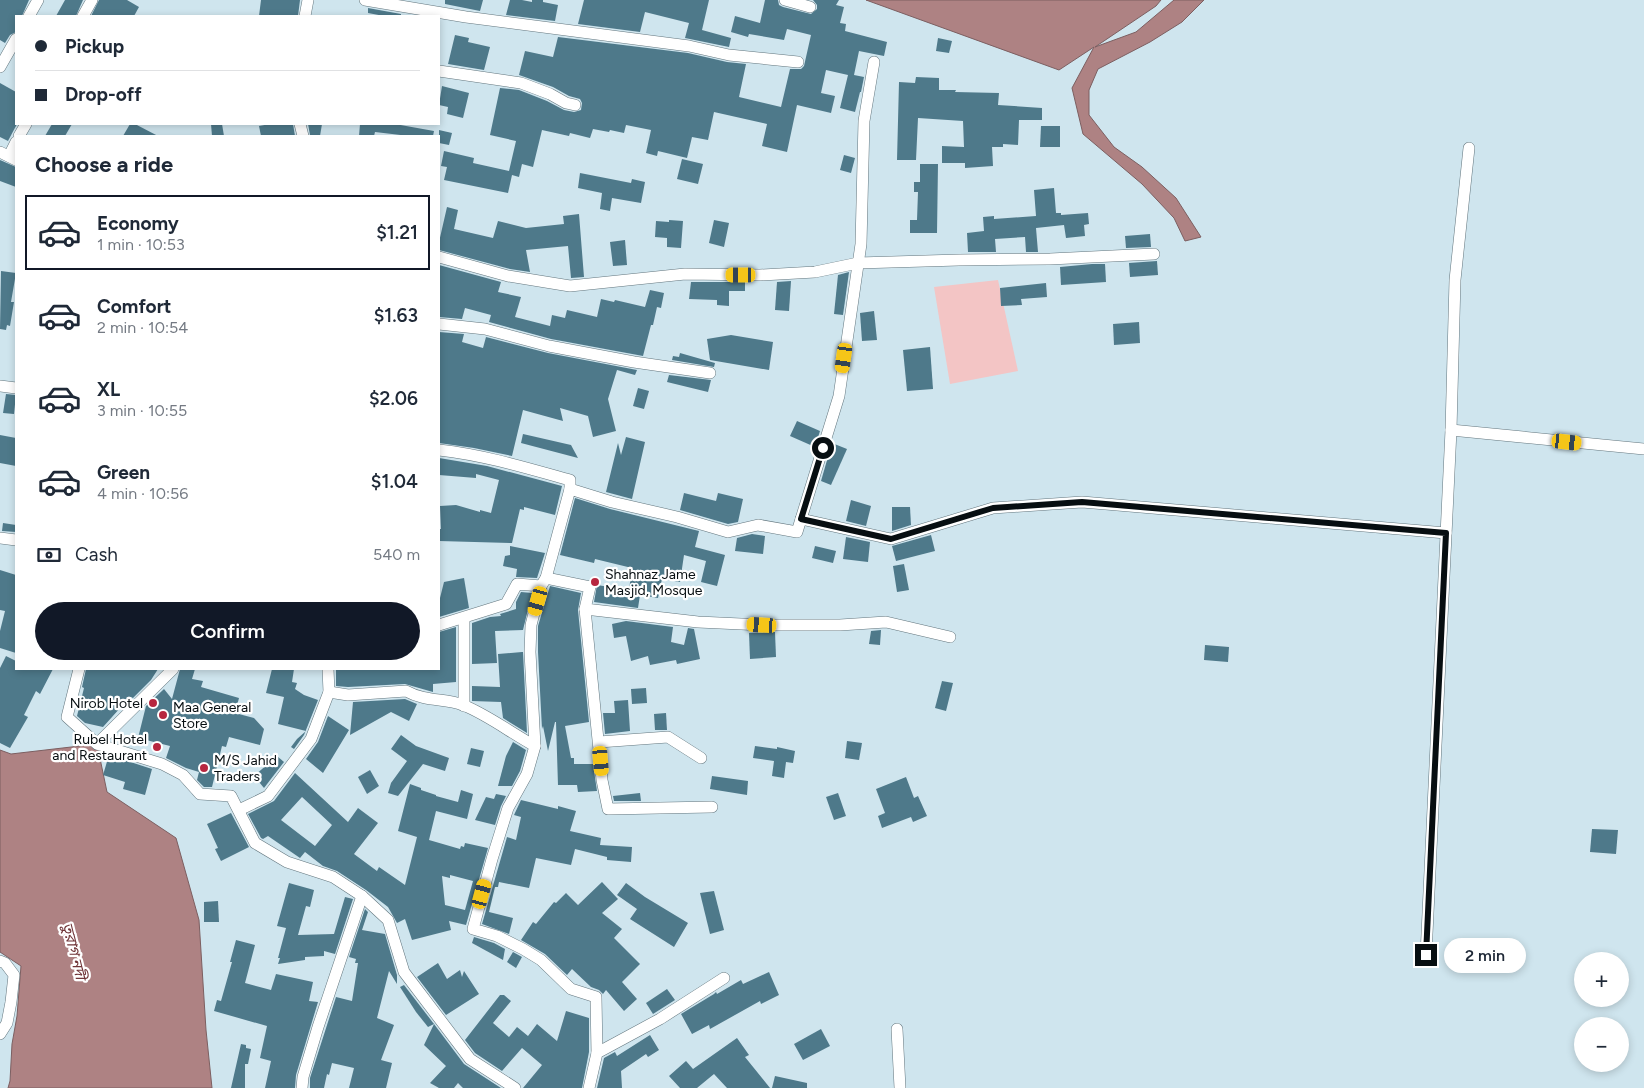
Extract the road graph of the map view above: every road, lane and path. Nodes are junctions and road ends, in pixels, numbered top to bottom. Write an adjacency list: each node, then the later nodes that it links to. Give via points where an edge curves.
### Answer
1 (38, 0): 7 (street)
2 (92, 0): 8 (street)
3 (308, 0): 9 (street)
4 (365, 0): 11 (street, via 466,17 689,46 729,55)
5 (786, 0): 6 (street)
6 (810, 7)
7 (30, 15)
8 (84, 15)
9 (305, 15)
10 (15, 40): 13 (street)
11 (798, 62)
12 (874, 62): 21 (street, via 864,121)
13 (0, 67)
14 (440, 70): 15 (street, via 522,83)
15 (575, 105)
16 (15, 144): 18 (street)
17 (1469, 148): 26 (street, via 1455,280)
18 (8, 156)
19 (1154, 254): 21 (street)
20 (440, 257): 21 (street, via 508,276 570,286 684,274 815,272)
21 (858, 264): 30 (street, via 838,396)
22 (440, 324): 23 (street, via 485,329 549,346)
23 (710, 373)
24 (0, 386): 25 (street)
25 (15, 388)
26 (1451, 430): 27 (street); 31 (street)
27 (1644, 449)
28 (440, 450): 29 (street, via 517,465 570,480)
29 (570, 489): 30 (street, via 728,532 758,525 797,532); 34 (street)
30 (801, 519): 31 (street, via 891,539 993,508 1082,502)
31 (1446, 533): 51 (street)
32 (0, 538): 33 (street)
33 (15, 540)
34 (544, 582): 35 (street, via 590,587); 36 (street, via 517,584 506,604); 46 (street, via 531,625)
35 (585, 609): 38 (street, via 698,622 762,625 886,622); 44 (street)
36 (464, 618): 37 (street); 43 (street)
37 (440, 625)
38 (950, 637)
39 (79, 670): 45 (street, via 67,717)
40 (172, 670): 45 (street)
41 (328, 670): 42 (street)
42 (329, 692): 43 (street, via 406,691 414,696); 49 (street, via 311,739 268,796)
43 (464, 706): 46 (street)
44 (599, 742): 47 (street, via 668,737); 48 (street, via 608,809)
45 (97, 744): 49 (street, via 162,764 183,775 200,794 231,796)
46 (535, 746): 56 (street, via 527,774 508,808 473,929 523,949 571,989 596,997)
47 (701, 758)
48 (712, 807)
49 (239, 810): 50 (street, via 255,843 287,862 333,877)
50 (362, 896): 57 (street, via 318,1027); 58 (street, via 388,920 404,972 470,1059)
51 (1426, 955)
52 (0, 961): 55 (street, via 14,975 11,1002)
53 (724, 978): 56 (street, via 660,1019)
54 (898, 1029): 60 (street)
55 (0, 1034)
56 (597, 1053): 59 (street)
57 (302, 1088)
58 (515, 1088)
59 (589, 1088)
60 (900, 1088)

